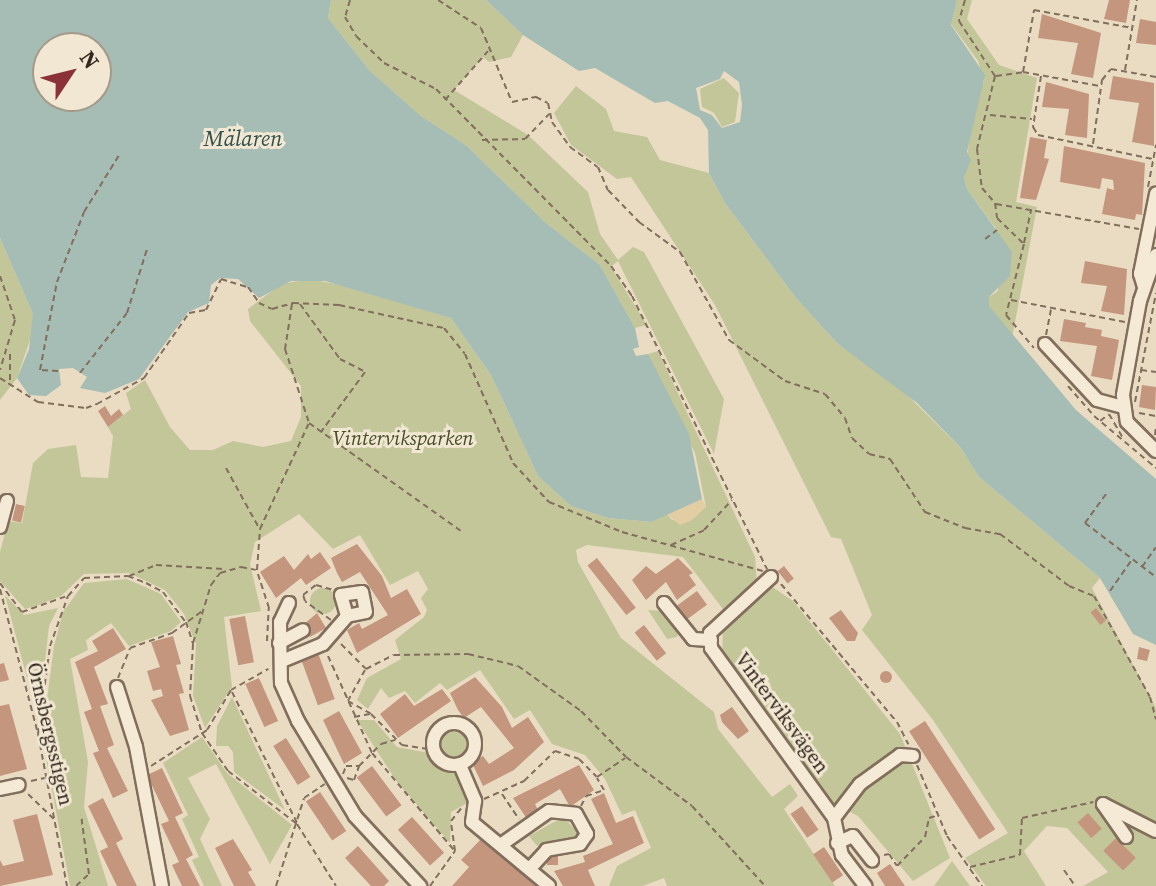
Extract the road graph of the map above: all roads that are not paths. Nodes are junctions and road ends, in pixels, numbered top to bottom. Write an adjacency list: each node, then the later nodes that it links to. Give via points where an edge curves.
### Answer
1 (1156, 194): 3 (street, via 1140,274)
2 (1156, 255): 3 (street)
3 (1150, 290): 5 (street)
4 (1045, 344): 5 (street, via 1097,400)
5 (1123, 407): 6 (street, via 1131,429)
6 (1156, 451)
7 (7, 501): 8 (street)
8 (0, 527)
9 (771, 577): 14 (street, Vinterviksvägen, via 710,633)
10 (289, 603): 15 (street)
11 (664, 603): 14 (street, via 693,639)
12 (347, 616): 12 (street, via 366,612 367,602 354,590 341,595); 16 (street, via 323,644)
13 (303, 630): 15 (street)
14 (711, 640): 22 (street, Vinterviksvägen, via 711,648)
15 (279, 643): 16 (street)
16 (282, 661): 29 (street, via 281,683 355,816)
17 (117, 687): 30 (street, via 136,747)
18 (913, 756): 22 (street, via 900,755 860,784)
19 (460, 765): 19 (street, via 475,750 474,735 465,725 450,722 438,729 433,750 444,763); 26 (street, via 475,801 472,822)
20 (19, 785): 21 (street)
21 (0, 789)
22 (834, 818): 25 (street, Vinterviksvägen)
23 (1156, 831): 24 (street, via 1103,804)
24 (1126, 837)
25 (837, 843): 27 (street, via 853,836); 32 (street, Vinterviksvägen)
26 (502, 844): 28 (street); 28 (street, via 549,811 565,809 583,821 587,834 571,848 547,850)
27 (872, 860)
28 (530, 868): 31 (street)
29 (426, 884)
30 (162, 886)
31 (549, 886)
32 (865, 886)

